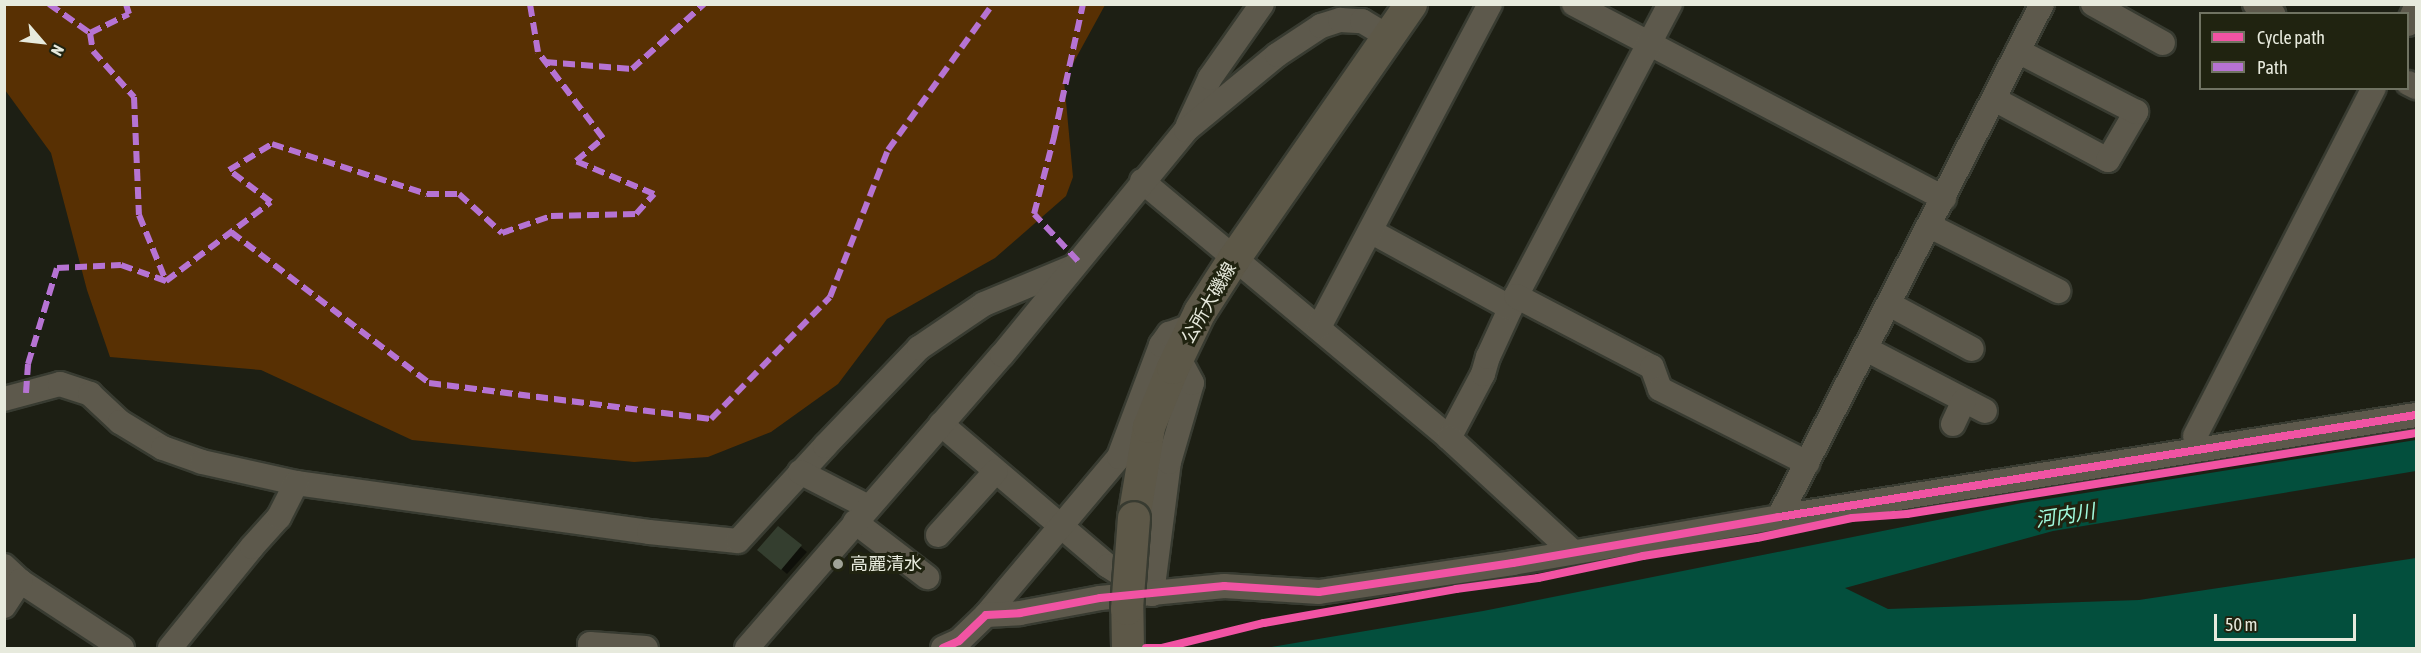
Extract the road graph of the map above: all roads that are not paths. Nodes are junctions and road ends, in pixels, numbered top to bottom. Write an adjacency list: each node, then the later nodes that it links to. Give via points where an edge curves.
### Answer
1 (1262, 4): 18 (street, via 1210,78)
2 (1411, 4): 12 (main road, 公所大磯線)
3 (1490, 4): 22 (street)
4 (1574, 4): 13 (street)
5 (1670, 4): 13 (street)
6 (2042, 4): 15 (street)
7 (2093, 4): 14 (street)
8 (2255, 4): 10 (street)
9 (2416, 7): 11 (street)
10 (2269, 12)
11 (2409, 22)
12 (1389, 37): 18 (street, via 1362,21 1340,20 1321,26 1277,55); 23 (main road, 公所大磯線)
13 (1651, 42): 20 (street); 26 (street)
14 (2163, 43)
15 (2018, 51): 17 (street); 17 (street, via 2136,112 2108,160)
16 (2373, 90): 37 (street)
17 (1994, 99): 20 (street)
18 (1186, 130): 19 (street)
19 (1142, 181): 23 (street); 24 (street)
20 (1944, 198): 21 (street)
21 (1930, 226): 25 (street); 27 (street)
22 (1372, 232): 26 (street); 29 (street)
23 (1234, 259): 28 (main road, 公所大磯線); 29 (street)
24 (1073, 267): 35 (street); 43 (street, via 984,304 919,348)
25 (2058, 291)
26 (1514, 302): 39 (street, via 1483,374); 41 (street, via 1652,367 1660,389)
27 (1889, 304): 30 (street); 31 (street)
28 (1194, 325): 32 (main road, 公所大磯線); 47 (street, via 1169,334 1161,345 1119,457)
29 (1319, 327): 39 (street)
30 (1866, 349): 36 (street, via 1975,406); 41 (street)
31 (1972, 349)
32 (1178, 357): 52 (street, via 1192,383 1169,462); 61 (main road, 公所大磯線, bridge, via 1149,427 1134,518)
33 (4, 399): 44 (street, via 60,384 90,394 120,422 163,448 202,462)
34 (2416, 415): 38 (street)
35 (941, 424): 42 (street); 45 (street)
36 (1953, 424)
37 (2195, 436): 38 (street, via 2268,424); 40 (street, via 2141,448)
38 (2281, 436): 40 (street)
39 (1449, 438): 49 (street)
40 (2124, 461): 46 (street)
41 (1807, 463): 46 (street)
42 (996, 471): 47 (street); 48 (street)
43 (800, 472): 44 (street, via 738,541); 45 (street)
44 (296, 483): 56 (street, via 279,517)
45 (861, 515): 51 (street); 59 (street)
46 (1779, 517): 49 (street)
47 (1062, 527): 52 (street, via 1108,566); 54 (street)
48 (938, 535)
49 (1573, 552): 52 (street, via 1319,592 1224,586)
50 (12, 574): 53 (street); 55 (street)
51 (927, 577)
52 (1152, 594): 54 (street)
53 (4, 606)
54 (986, 615): 60 (street, via 960,641)
55 (122, 648)
56 (170, 648)
57 (591, 648): 58 (street, via 590,644)
58 (646, 648)
59 (747, 648)
60 (943, 648)
61 (1128, 648)

